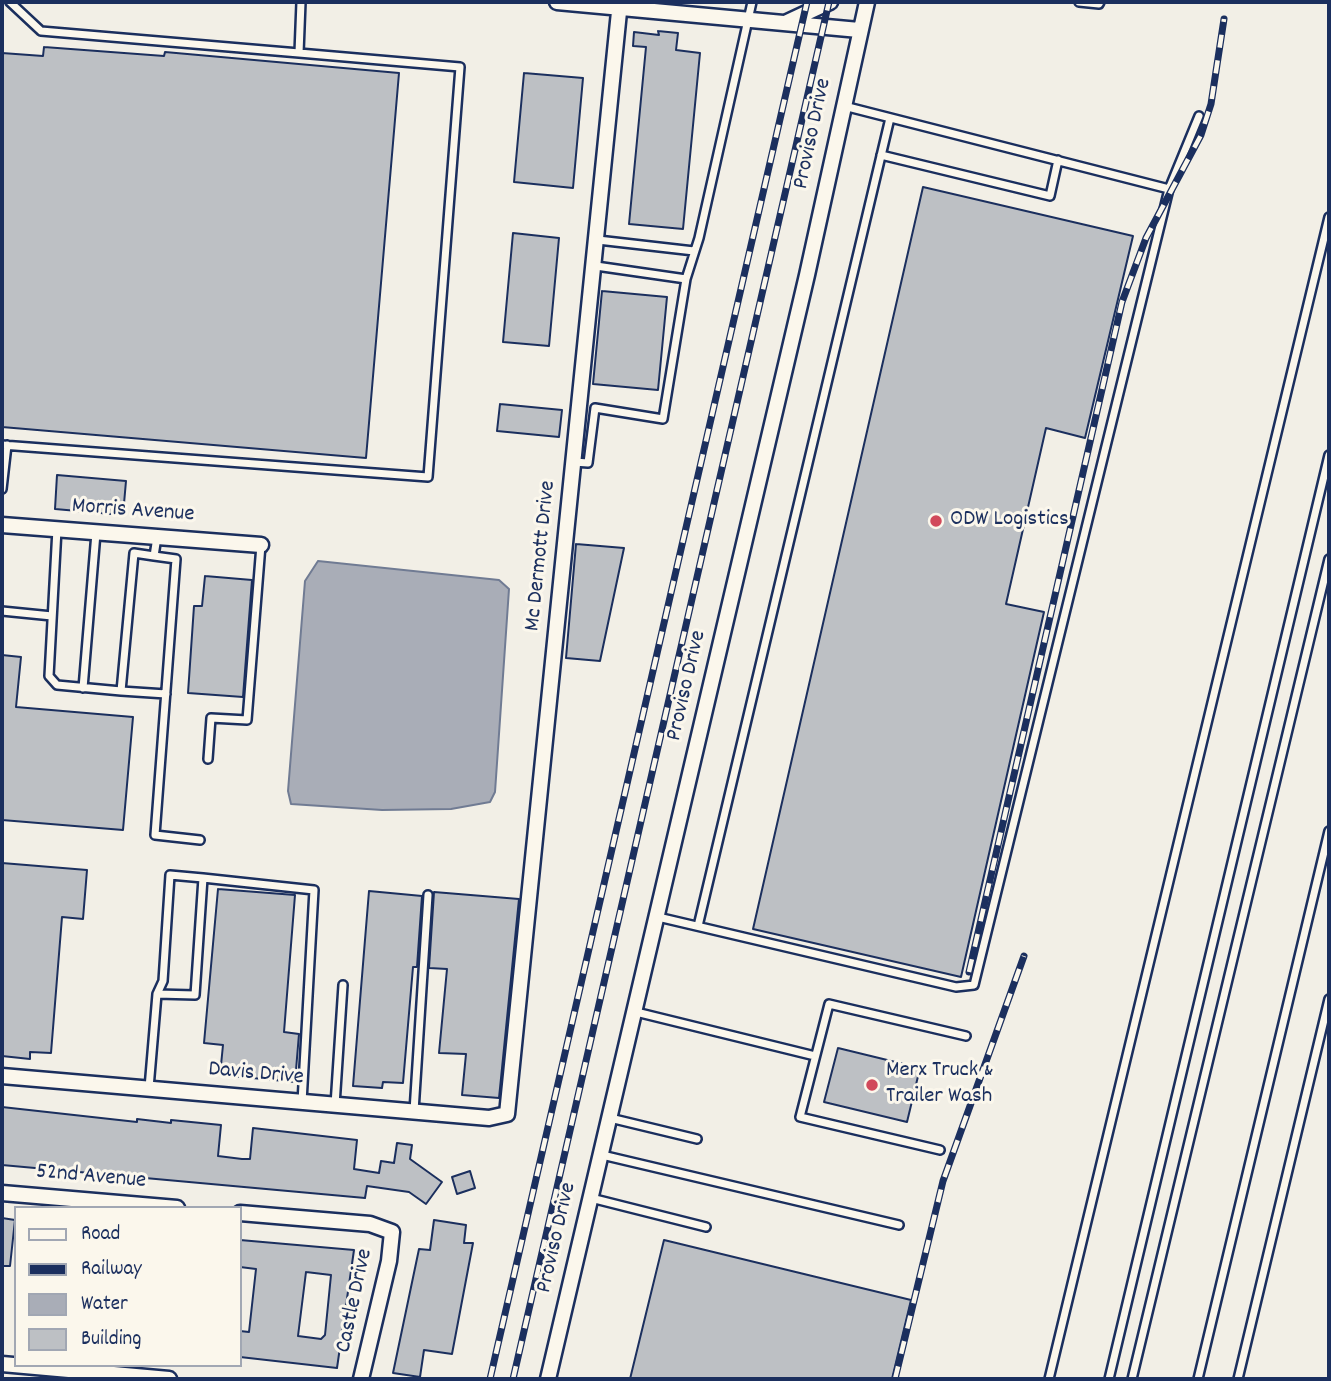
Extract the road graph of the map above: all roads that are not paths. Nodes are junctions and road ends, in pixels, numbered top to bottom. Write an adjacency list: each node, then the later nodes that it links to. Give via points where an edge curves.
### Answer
1 (10, 2): 13 (lane, via 41,32)
2 (301, 2): 13 (lane)
3 (558, 2): 9 (street)
4 (752, 2): 10 (lane)
5 (830, 2): 11 (street)
6 (867, 2): 12 (street, Proviso Drive)
7 (1079, 2): 8 (lane)
8 (1100, 2)
9 (620, 5): 10 (street); 21 (street, Mc Dermott Drive)
10 (749, 19): 11 (street); 22 (lane)
11 (786, 23): 12 (street)
12 (859, 30): 14 (street, Proviso Drive)
13 (299, 53): 27 (lane, via 460,67 428,477)
14 (843, 106): 16 (lane); 48 (street, Proviso Drive)
15 (1199, 116): 19 (lane)
16 (890, 118): 17 (lane); 18 (lane)
17 (881, 155): 18 (lane, via 1050,196); 49 (lane)
18 (1058, 160): 19 (lane)
19 (1169, 189): 49 (lane, via 974,985 956,987)
20 (1329, 217): 23 (lane)
21 (598, 240): 22 (lane); 24 (street, Mc Dermott Drive)
22 (694, 251): 26 (lane)
23 (1318, 263): 25 (lane); 76 (lane)
24 (596, 266): 26 (lane); 29 (street, Mc Dermott Drive)
25 (1328, 266)
26 (686, 279): 29 (lane, via 663,419 595,408 588,463)
27 (4, 445): 30 (lane)
28 (1329, 455): 77 (lane)
29 (574, 462): 61 (street, Mc Dermott Drive)
30 (2, 489)
31 (2, 525): 32 (street, Morris Avenue)
32 (57, 529): 33 (street, Morris Avenue); 39 (lane)
33 (96, 532): 34 (street, Morris Avenue); 40 (lane)
34 (157, 537): 35 (street, Morris Avenue); 36 (lane)
35 (261, 545): 43 (lane, via 247,720 211,719)
36 (154, 556): 41 (lane, via 134,553); 42 (lane, via 176,559)
37 (1329, 559): 78 (lane)
38 (2, 611): 39 (lane)
39 (52, 617): 40 (lane, via 49,676 57,685)
40 (83, 688): 41 (lane)
41 (121, 691): 42 (lane)
42 (166, 694): 45 (lane, via 155,835)
43 (208, 759)
44 (1329, 831): 79 (lane)
45 (200, 840)
46 (203, 878): 51 (lane, via 170,875 163,981); 51 (lane, via 195,995); 58 (lane, via 314,890)
47 (428, 895): 60 (lane)
48 (658, 917): 49 (lane); 53 (street, Proviso Drive)
49 (698, 926)
50 (343, 985): 59 (lane)
51 (158, 994): 57 (lane)
52 (1329, 999): 80 (lane)
53 (636, 1012): 55 (lane); 62 (street, Proviso Drive)
54 (966, 1036): 55 (lane, via 829,1004)
55 (815, 1056): 64 (lane, via 800,1117)
56 (2, 1076): 57 (street, Davis Drive)
57 (149, 1089): 58 (street, Davis Drive)
58 (302, 1102): 59 (street, Davis Drive)
59 (335, 1105): 60 (street, Davis Drive)
60 (414, 1112): 61 (street, Davis Drive, via 489,1118)
61 (506, 1114)
62 (610, 1118): 63 (lane); 65 (street, Proviso Drive)
63 (697, 1139)
64 (940, 1150)
65 (602, 1155): 67 (street, Proviso Drive); 70 (lane)
66 (2, 1193): 68 (street, 52nd Avenue)
67 (591, 1198): 71 (lane); 75 (street, Proviso Drive)
68 (154, 1206)
69 (242, 1213): 74 (street, Castle Drive, via 370,1224 392,1232)
70 (899, 1225)
71 (706, 1227)
72 (35, 1367): 73 (street)
73 (169, 1379)
74 (361, 1379)
75 (548, 1379)
76 (1049, 1379)
77 (1109, 1379)
78 (1132, 1379)
79 (1198, 1379)
80 (1238, 1379)

